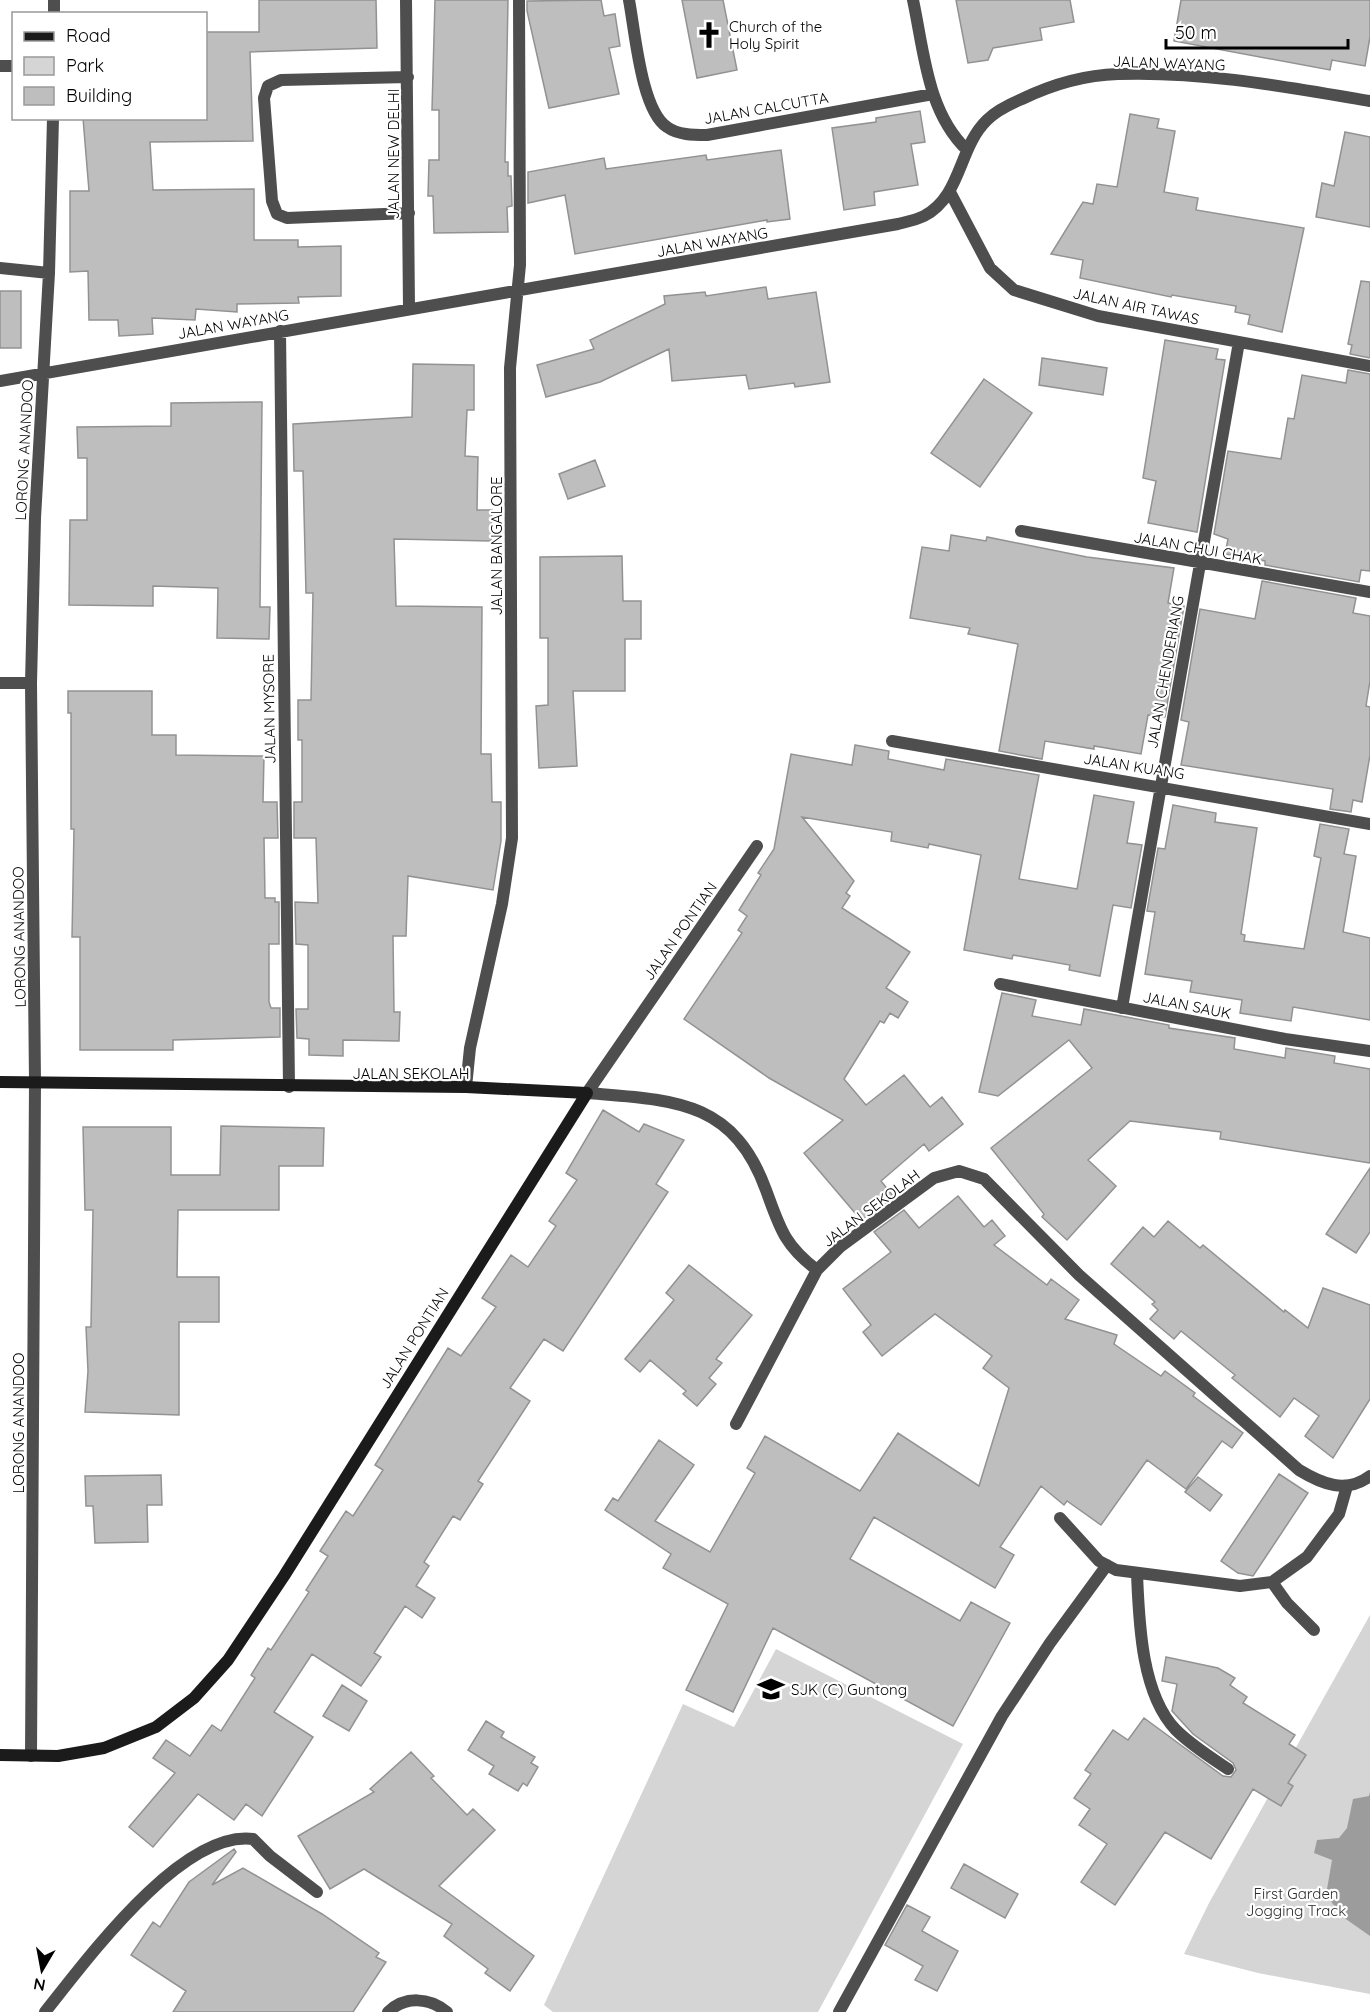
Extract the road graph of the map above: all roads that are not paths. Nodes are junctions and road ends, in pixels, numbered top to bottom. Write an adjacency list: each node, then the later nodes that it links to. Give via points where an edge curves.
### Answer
1 (406, 0): 5 (street, JALAN NEW DELHI)
2 (519, 0): 14 (street, JALAN BANGALORE)
3 (629, 0): 6 (street, JALAN CALCUTTA, via 654,115 683,134 707,135)
4 (913, 0): 6 (street)
5 (408, 77): 11 (street, JALAN NEW DELHI); 11 (street, via 281,80 268,86 264,98 272,201 277,214 287,218)
6 (933, 94): 9 (street, via 945,123)
7 (1370, 101): 9 (street, JALAN WAYANG, via 1269,84 1116,74 1048,87 1011,104 982,124)
8 (53, 120): 13 (street, LORONG ANANDOO)
9 (967, 150): 10 (street, JALAN WAYANG)
10 (950, 192): 14 (street, JALAN WAYANG, via 923,216 897,224); 17 (street, JALAN AIR TAWAS, via 990,267 1014,290 1098,316)
11 (408, 213): 15 (street, JALAN NEW DELHI)
12 (0, 268): 13 (street)
13 (49, 273): 19 (street, LORONG ANANDOO)
14 (518, 290): 15 (street, JALAN WAYANG); 36 (street, JALAN BANGALORE, via 510,368 512,838 502,904 470,1047)
15 (409, 308): 16 (street, JALAN WAYANG)
16 (280, 331): 19 (street, JALAN WAYANG); 35 (street, JALAN MYSORE)
17 (1239, 342): 18 (street, JALAN AIR TAWAS); 22 (street, JALAN CHENDERIANG)
18 (1370, 366)
19 (43, 372): 20 (street, JALAN WAYANG); 25 (street, LORONG ANANDOO)
20 (0, 381)
21 (1020, 531): 22 (street, JALAN CHUI CHAK)
22 (1200, 564): 23 (street, JALAN CHUI CHAK); 27 (street, JALAN CHENDERIANG)
23 (1370, 592)
24 (0, 683): 25 (street)
25 (31, 683): 34 (street, LORONG ANANDOO)
26 (892, 741): 27 (street, JALAN KUANG)
27 (1160, 786): 28 (street, JALAN KUANG); 31 (street, JALAN CHENDERIANG)
28 (1370, 824)
29 (757, 846): 37 (street, JALAN PONTIAN)
30 (1000, 984): 31 (street, JALAN SAUK)
31 (1122, 1008): 32 (street, JALAN SAUK)
32 (1370, 1051)
33 (0, 1082): 34 (street, JALAN SEKOLAH)
34 (35, 1082): 35 (street, JALAN SEKOLAH); 48 (street, LORONG ANANDOO)
35 (289, 1087): 36 (street, JALAN SEKOLAH)
36 (466, 1087): 37 (street, JALAN SEKOLAH)
37 (587, 1094): 38 (street, JALAN SEKOLAH, via 656,1099 718,1120 738,1136 758,1168 786,1242); 48 (street, JALAN PONTIAN, via 228,1660 194,1698 156,1726 104,1748 58,1756)
38 (817, 1270): 39 (street); 41 (street, JALAN SEKOLAH, via 840,1246 934,1178 959,1171 984,1179 1079,1275 1281,1456 1317,1481)
39 (736, 1424)
40 (1370, 1476): 41 (street)
41 (1347, 1486): 45 (street, via 1340,1514 1307,1557)
42 (1060, 1518): 43 (street)
43 (1107, 1565): 44 (street); 54 (street, via 1002,1716)
44 (1137, 1574): 45 (street, via 1240,1586); 49 (street, via 1145,1660 1157,1702 1175,1729)
45 (1272, 1582): 46 (street)
46 (1314, 1630)
47 (0, 1755): 48 (street, JALAN PONTIAN)
48 (31, 1755)
49 (1228, 1769)
50 (317, 1892): 51 (street, via 253,1839 230,1839 204,1850 156,1885 116,1924)
51 (45, 2012)
52 (388, 2012): 53 (street, via 407,2000 440,2006)
53 (447, 2012)
54 (839, 2012)

